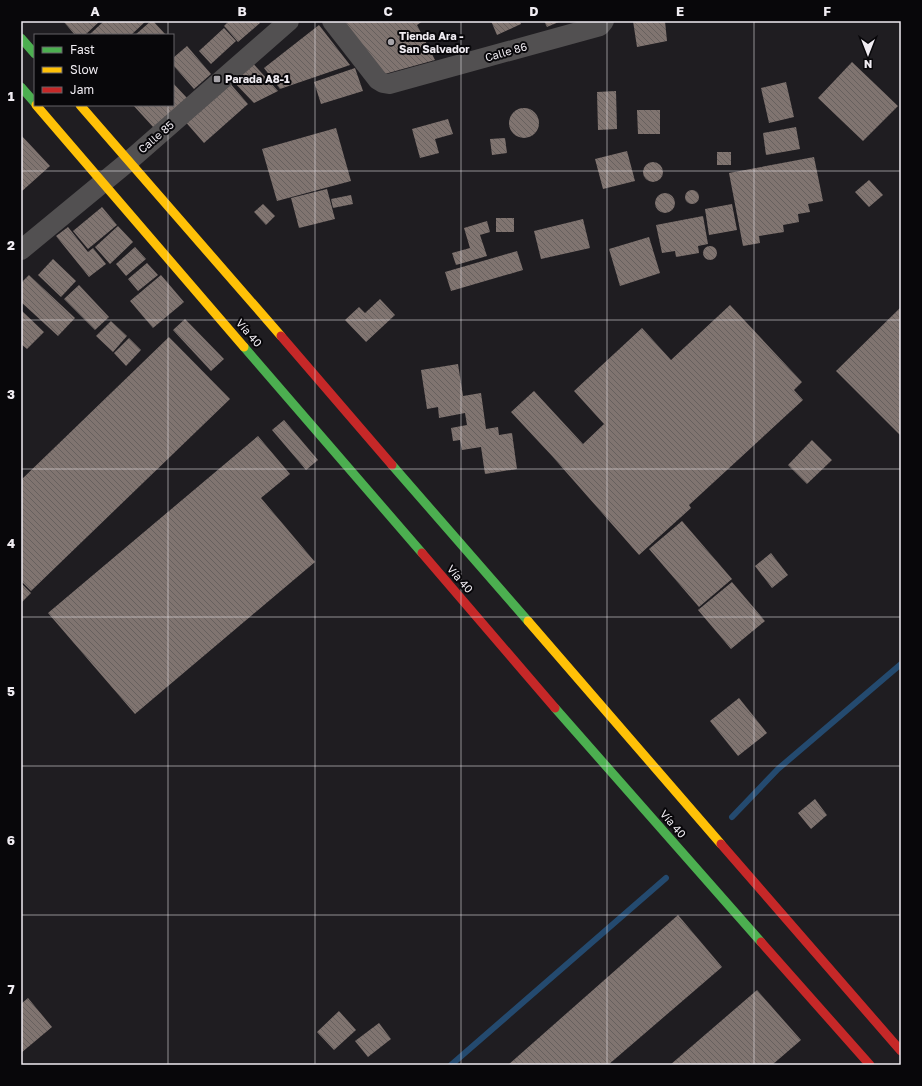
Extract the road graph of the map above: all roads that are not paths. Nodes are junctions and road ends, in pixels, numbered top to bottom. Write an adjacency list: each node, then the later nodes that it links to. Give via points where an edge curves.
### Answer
1 (289, 21): 10 (street, Calle 85)
2 (332, 21): 3 (street, Calle 86, via 378,80 389,84 600,26)
3 (604, 21)
4 (21, 38): 5 (highway)
5 (34, 53)
6 (21, 87): 7 (highway, Vía 40)
7 (34, 102)
8 (38, 106): 11 (highway, Vía 40)
9 (81, 106): 10 (highway, Vía 40)
10 (129, 160): 11 (street, Calle 85); 13 (highway, Vía 40)
11 (102, 182): 12 (street, Calle 85); 14 (highway, Vía 40, via 546,698)
12 (21, 250)
13 (901, 1051)
14 (870, 1065)

